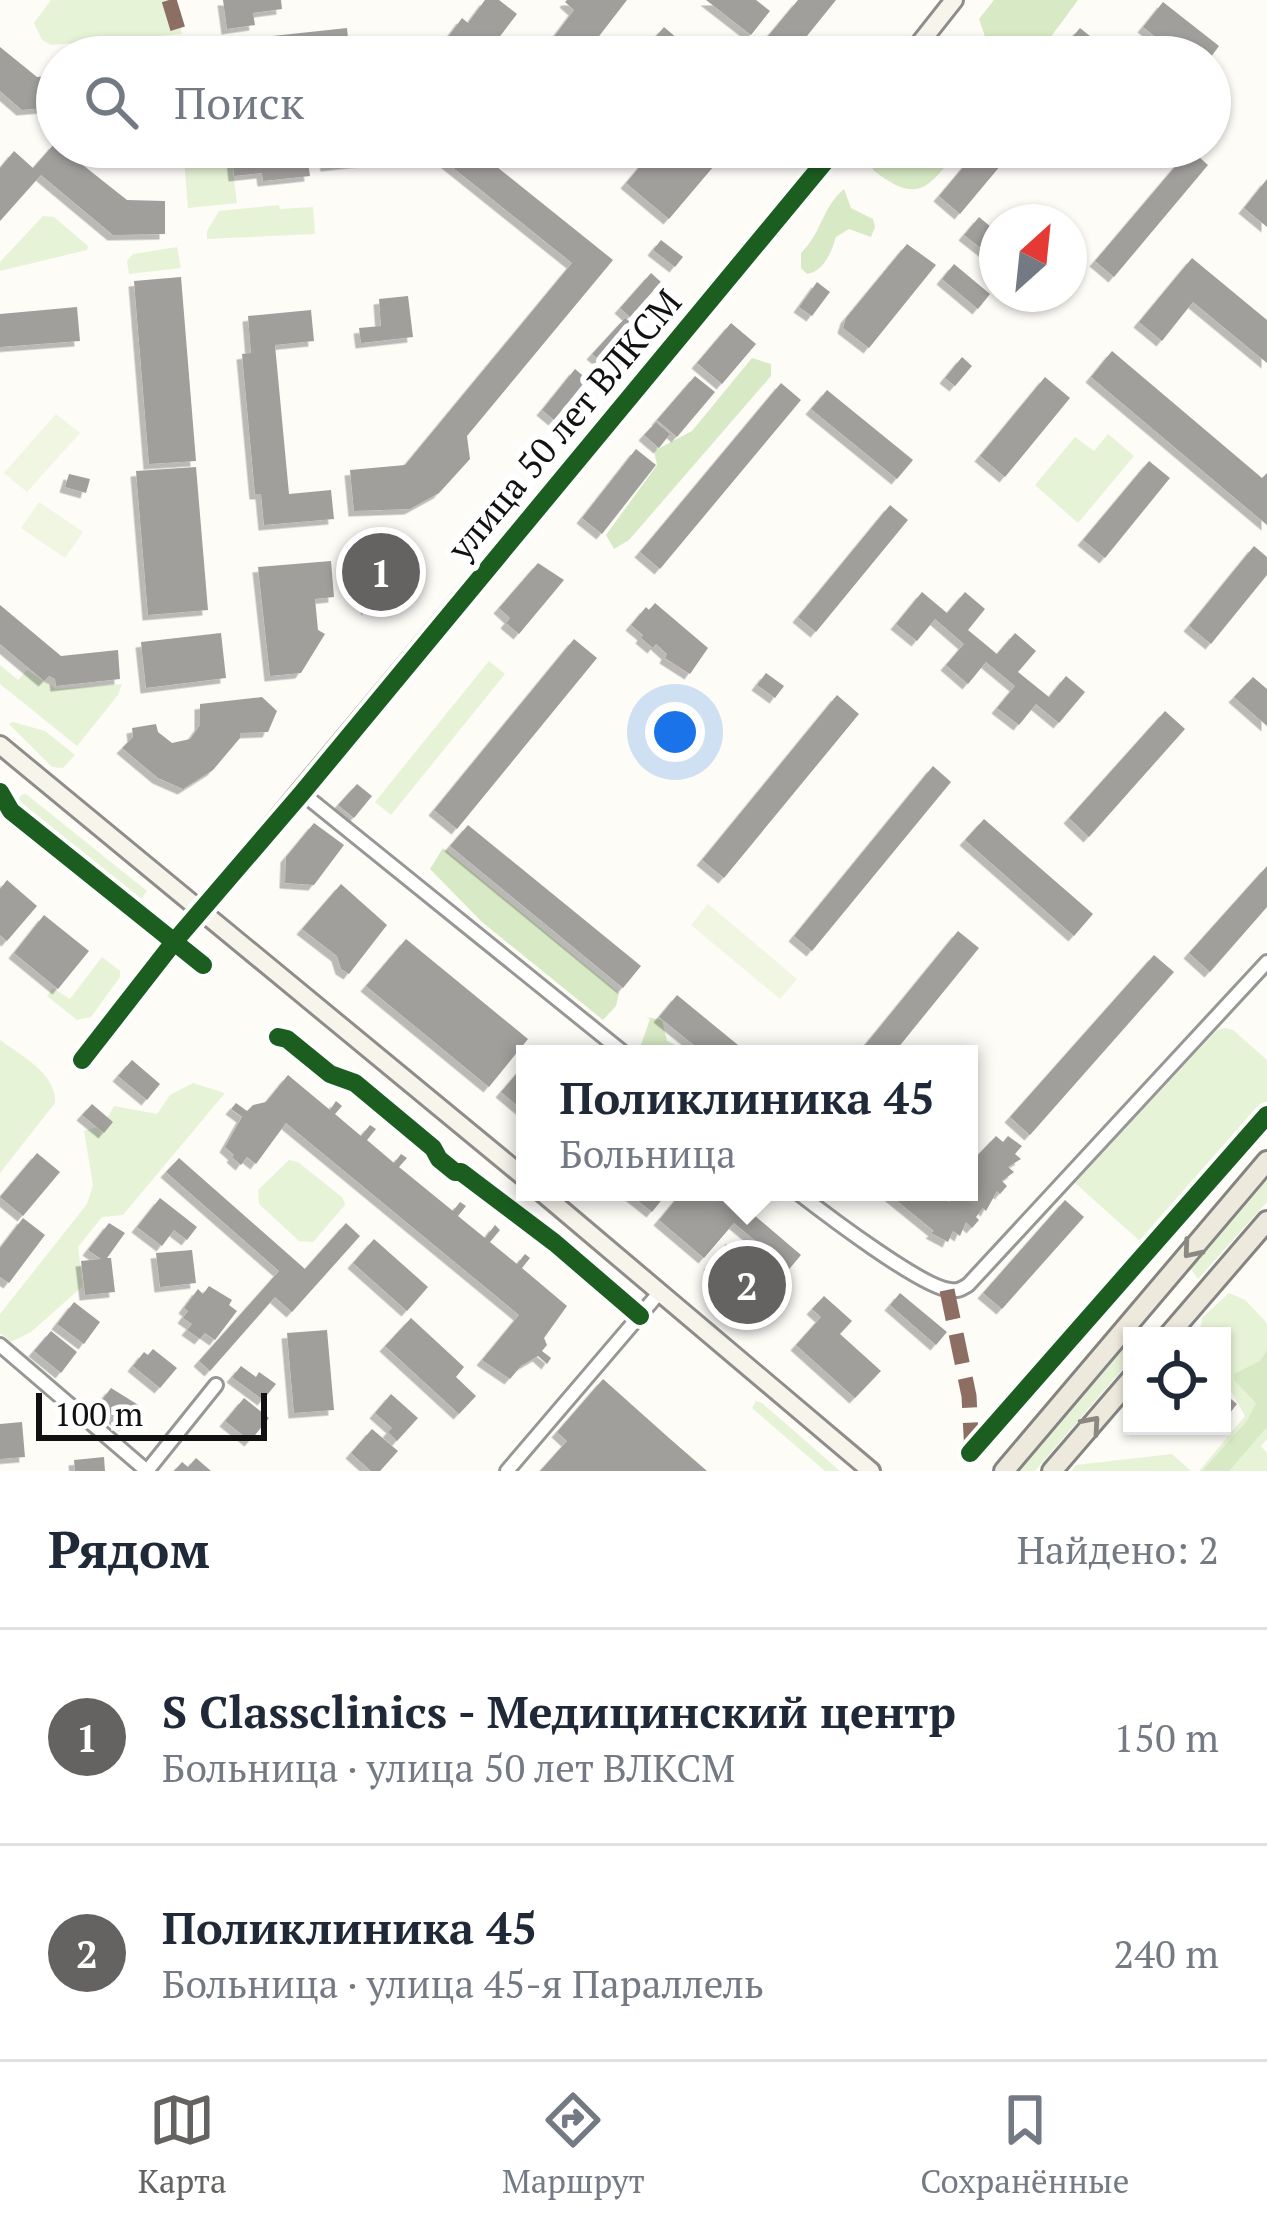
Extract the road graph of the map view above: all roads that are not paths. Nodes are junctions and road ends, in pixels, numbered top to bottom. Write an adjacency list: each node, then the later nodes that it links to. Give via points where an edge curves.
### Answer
1 (954, 0): 2 (main road)
2 (926, 36)
3 (820, 168): 5 (main road, улица 50 лет ВЛКСМ)
4 (0, 745): 6 (main road)
5 (302, 793): 6 (main road, улица 50 лет ВЛКСМ); 8 (street)
6 (202, 909): 9 (street); 11 (main road)
7 (1267, 962): 13 (street, via 968,1285 946,1290)
8 (614, 1045)
9 (82, 1060)
10 (1267, 1160): 23 (main road, one-way to 23)
11 (516, 1171)
12 (552, 1201): 15 (main road)
13 (808, 1201)
14 (1267, 1221): 16 (main road)
15 (659, 1293): 21 (street); 22 (main road)
16 (1176, 1327)
17 (0, 1345): 20 (street)
18 (216, 1385): 20 (street)
19 (1123, 1388): 24 (main road, one-way to 19)
20 (147, 1471)
21 (507, 1471)
22 (871, 1471)
23 (1004, 1471)
24 (1052, 1471)

